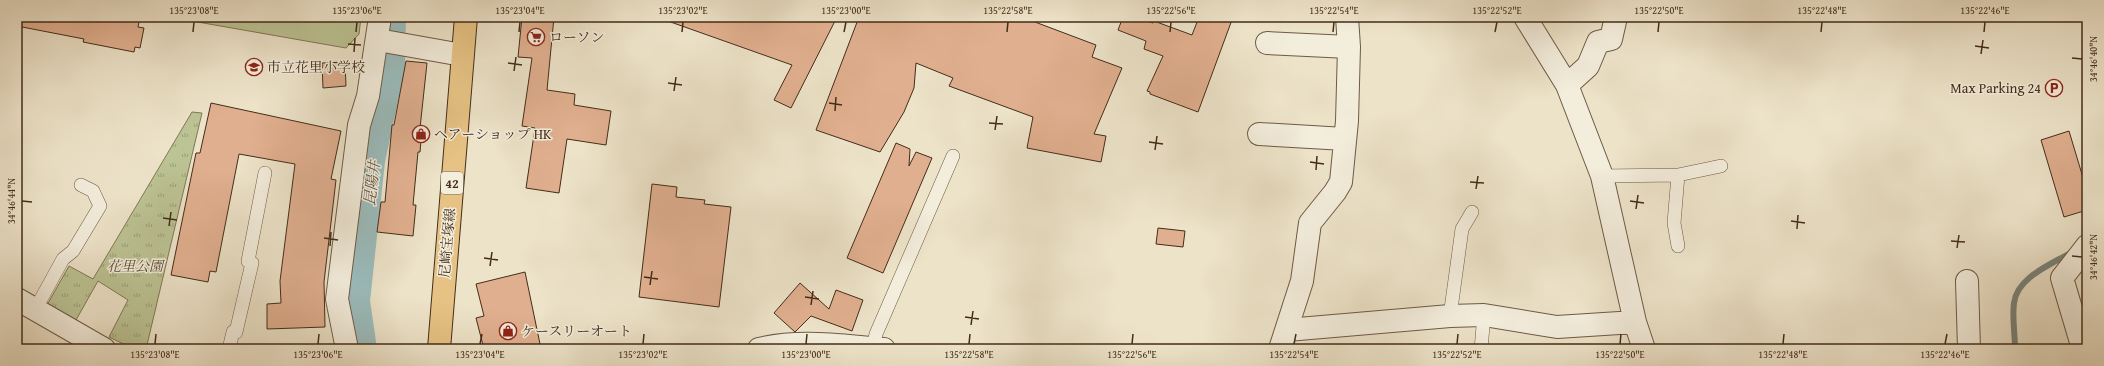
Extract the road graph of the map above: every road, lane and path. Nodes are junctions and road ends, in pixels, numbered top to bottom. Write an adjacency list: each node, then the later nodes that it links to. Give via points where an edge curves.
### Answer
1 (380, 17): 6 (street)
2 (466, 17): 9 (main road, 尼崎宝塚線 / 42)
3 (1347, 17): 8 (street)
4 (1525, 17): 10 (street)
5 (1616, 17): 10 (street, via 1618,41 1598,42 1588,66)
6 (374, 39): 9 (street); 30 (street, via 368,96 359,125 337,299)
7 (1267, 43): 8 (street)
8 (1349, 47): 12 (street)
9 (462, 54): 31 (main road, 尼崎宝塚線 / 42)
10 (1567, 85): 17 (street)
11 (1259, 134): 12 (street)
12 (1345, 139): 27 (street, via 1341,182 1310,223 1302,281)
13 (953, 156): 33 (lane, via 876,334)
14 (1721, 166): 16 (lane)
15 (266, 173): 29 (lane, via 248,261 252,263 236,332 233,332)
16 (1678, 175): 17 (lane); 20 (lane, via 1674,223)
17 (1602, 176): 26 (street)
18 (81, 185): 23 (lane, via 93,191 100,206 73,251 63,259)
19 (1472, 212): 25 (lane, via 1462,229)
20 (1678, 246)
21 (2087, 246): 37 (street, via 2062,278)
22 (1970, 292): 36 (street)
23 (23, 306): 28 (street)
24 (1484, 315): 25 (street); 26 (street, via 1557,327); 34 (lane)
25 (1450, 316): 27 (street)
26 (1635, 322): 35 (street)
27 (1284, 339)
28 (104, 349)
29 (229, 349)
30 (347, 349)
31 (439, 349)
32 (759, 349): 33 (street, via 779,344 805,343)
33 (878, 349)
34 (1481, 349)
35 (1644, 349)
36 (1969, 349)
37 (2083, 349)

